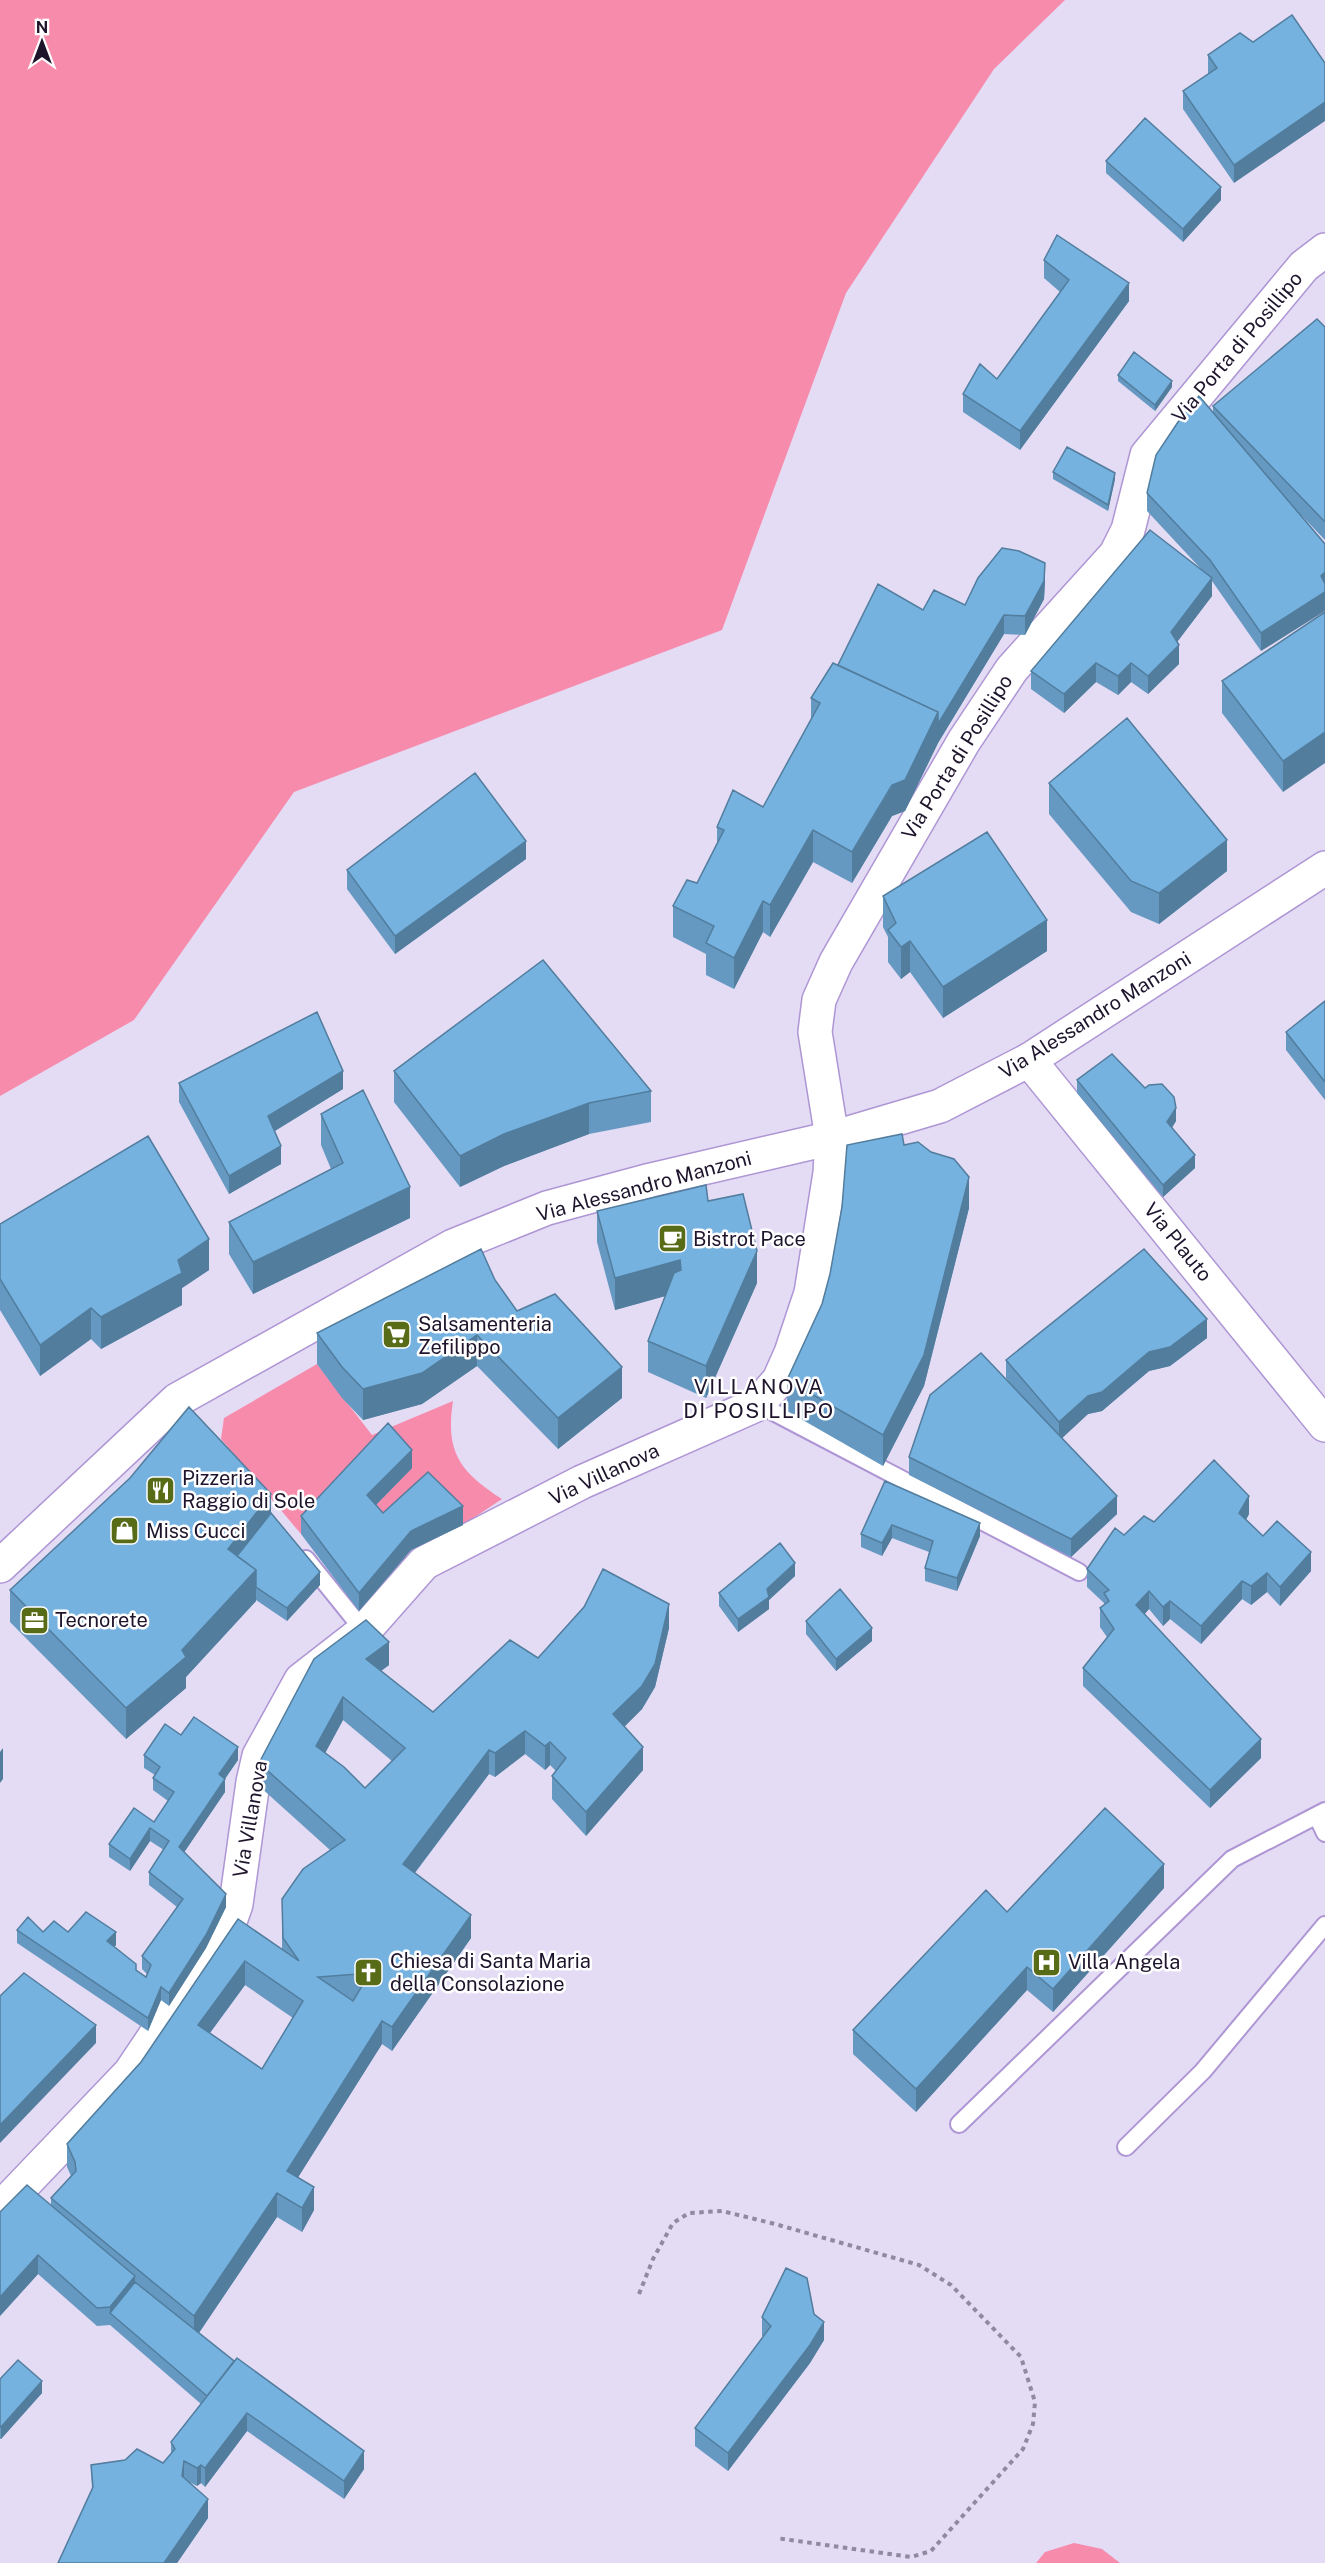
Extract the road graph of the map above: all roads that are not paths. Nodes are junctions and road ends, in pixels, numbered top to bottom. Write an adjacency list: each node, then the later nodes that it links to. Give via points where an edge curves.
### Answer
1 (1325, 250): 4 (street, Via Porta di Posillipo, via 1304,266 1147,455 1128,530 1116,554 1006,678 964,741 836,962 819,1000 815,1032)
2 (1325, 868): 3 (street, Via Alessandro Manzoni)
3 (1029, 1060): 4 (street, Via Alessandro Manzoni, via 940,1106); 6 (street, Via Plauto)
4 (832, 1138): 5 (street, Via Villanova, via 811,1293 779,1380); 8 (street, Via Alessandro Manzoni, via 547,1208 463,1241 182,1407)
5 (758, 1404): 9 (lane); 10 (street, Via Villanova, via 582,1482 424,1563)
6 (1325, 1425)
7 (297, 1548): 10 (lane)
8 (0, 1566)
9 (1079, 1572)
10 (364, 1631): 16 (street, Via Villanova, via 301,1680 259,1756 236,1904 228,1927 130,2073)
11 (1321, 1813): 12 (lane); 14 (lane, via 1232,1859)
12 (1325, 1833)
13 (1325, 1925): 15 (lane, via 1203,2071)
14 (959, 2124)
15 (1126, 2147)
16 (0, 2209)

